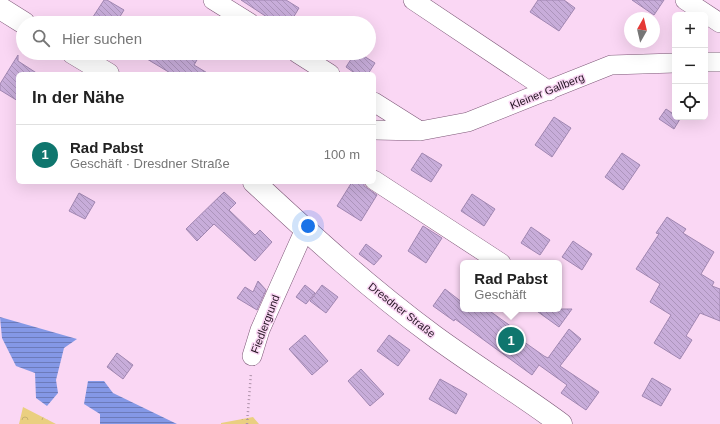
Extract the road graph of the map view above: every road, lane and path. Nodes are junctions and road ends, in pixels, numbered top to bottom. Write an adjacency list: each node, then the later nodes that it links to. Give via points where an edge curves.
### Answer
1 (213, 0): 5 (street)
2 (413, 0): 15 (street)
3 (685, 0): 7 (street)
4 (0, 8): 6 (main road)
5 (239, 16)
6 (16, 18)
7 (720, 23)
8 (85, 60): 13 (main road)
9 (308, 60): 14 (street)
10 (708, 62): 11 (street)
11 (720, 62)
12 (672, 63): 15 (street, Kleiner Gallberg, via 611,65)
13 (105, 72)
14 (327, 72)
15 (548, 90): 18 (street, Kleiner Gallberg, via 468,122)
16 (376, 103): 18 (street)
17 (376, 130): 18 (street, Kleiner Gallberg)
18 (420, 131)
19 (376, 181): 22 (street)
20 (256, 184): 21 (main road, Dresdner Straße)
21 (305, 229): 23 (street, Fiedlergrund, via 260,330); 25 (main road, Dresdner Straße, via 434,336)
22 (496, 260)
23 (252, 356): 24 (path, Fiedlergrund)
24 (247, 424)
25 (561, 424)

